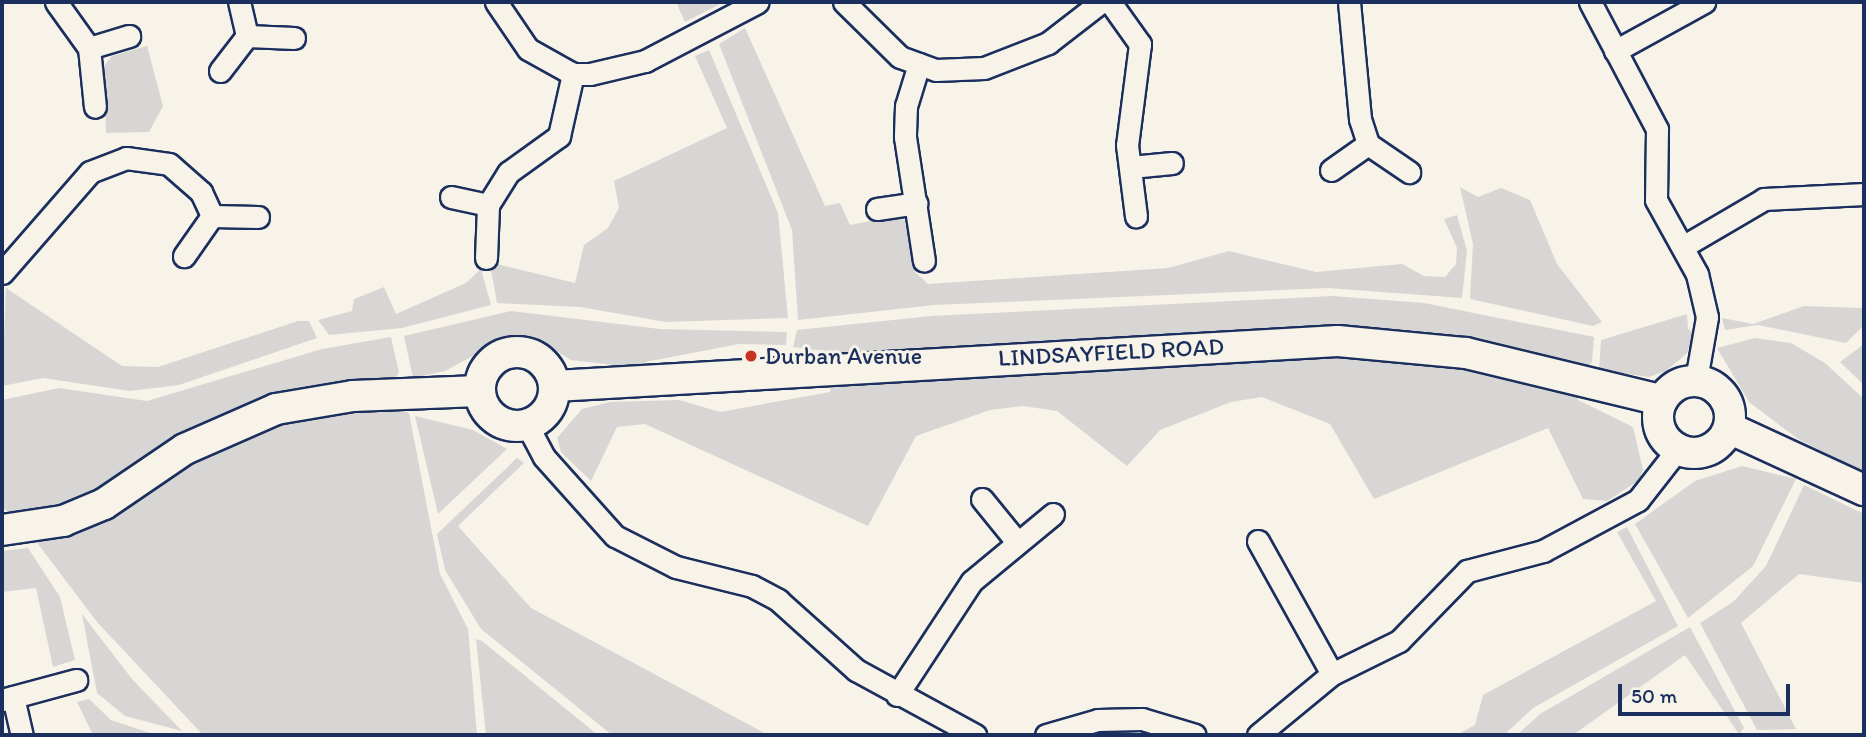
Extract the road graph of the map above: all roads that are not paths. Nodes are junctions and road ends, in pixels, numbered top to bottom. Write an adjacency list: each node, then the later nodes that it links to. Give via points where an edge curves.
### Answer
1 (56, 2): 14 (street)
2 (239, 2): 12 (street)
3 (496, 2): 18 (street, via 528,49)
4 (758, 2): 18 (street, via 645,61 609,74)
5 (844, 2): 16 (street, via 884,46)
6 (1101, 2): 16 (street, via 1048,43 984,68)
7 (1110, 2): 22 (street, via 1140,44 1140,82 1126,145)
8 (1349, 2): 20 (street, via 1360,119)
9 (1590, 2): 15 (street)
10 (1704, 2): 15 (street)
11 (129, 36): 14 (street)
12 (247, 36): 13 (street); 17 (street)
13 (294, 38)
14 (89, 48): 19 (street)
15 (1615, 51): 33 (street, via 1648,104 1657,129 1656,200)
16 (919, 64): 27 (street, via 906,116)
17 (220, 71)
18 (573, 74): 28 (street, via 559,136 509,172)
19 (95, 107)
20 (1368, 144): 23 (street); 24 (street)
21 (1172, 163): 22 (street)
22 (1131, 167): 31 (street)
23 (1331, 170)
24 (1409, 172)
25 (1864, 194): 33 (street, via 1764,199)
26 (451, 197): 28 (street)
27 (917, 203): 29 (street); 36 (street)
28 (488, 205): 35 (street)
29 (877, 209)
30 (212, 216): 32 (street); 34 (street); 37 (street, via 184,173 156,159 126,158 90,172)
31 (1136, 216)
32 (258, 218)
33 (1684, 246): 38 (street, via 1707,317)
34 (184, 256)
35 (486, 258)
36 (924, 261)
37 (2, 272)
38 (1696, 380): 41 (street, via 1675,385); 43 (street, via 1726,397)
39 (555, 386): 40 (street, via 544,362 520,352 486,367); 41 (street, LINDSAYFIELD ROAD, via 1338,341 1465,353); 42 (street, via 548,411)
40 (479, 391): 42 (street, via 495,420); 48 (street, via 352,396 276,409 186,449 104,504 63,521)
41 (1661, 400): 44 (street, via 1658,423)
42 (527, 425): 53 (street, via 544,457 615,536 676,566 729,578 778,600 856,670)
43 (1729, 428): 44 (street, via 1712,449); 45 (street)
44 (1678, 449): 51 (street, via 1638,500 1543,551 1467,571 1399,641)
45 (1864, 490)
46 (982, 499): 50 (street)
47 (1053, 514): 50 (street)
48 (3, 530)
49 (1258, 541): 51 (street)
50 (1017, 542): 53 (street, via 972,581)
51 (1332, 674): 59 (street)
52 (76, 680): 54 (street)
53 (897, 695): 57 (street)
54 (7, 698): 56 (street)
55 (1059, 733): 58 (street, via 1098,720 1142,719)
56 (22, 735)
57 (975, 735)
58 (1195, 735)
59 (1258, 735)

